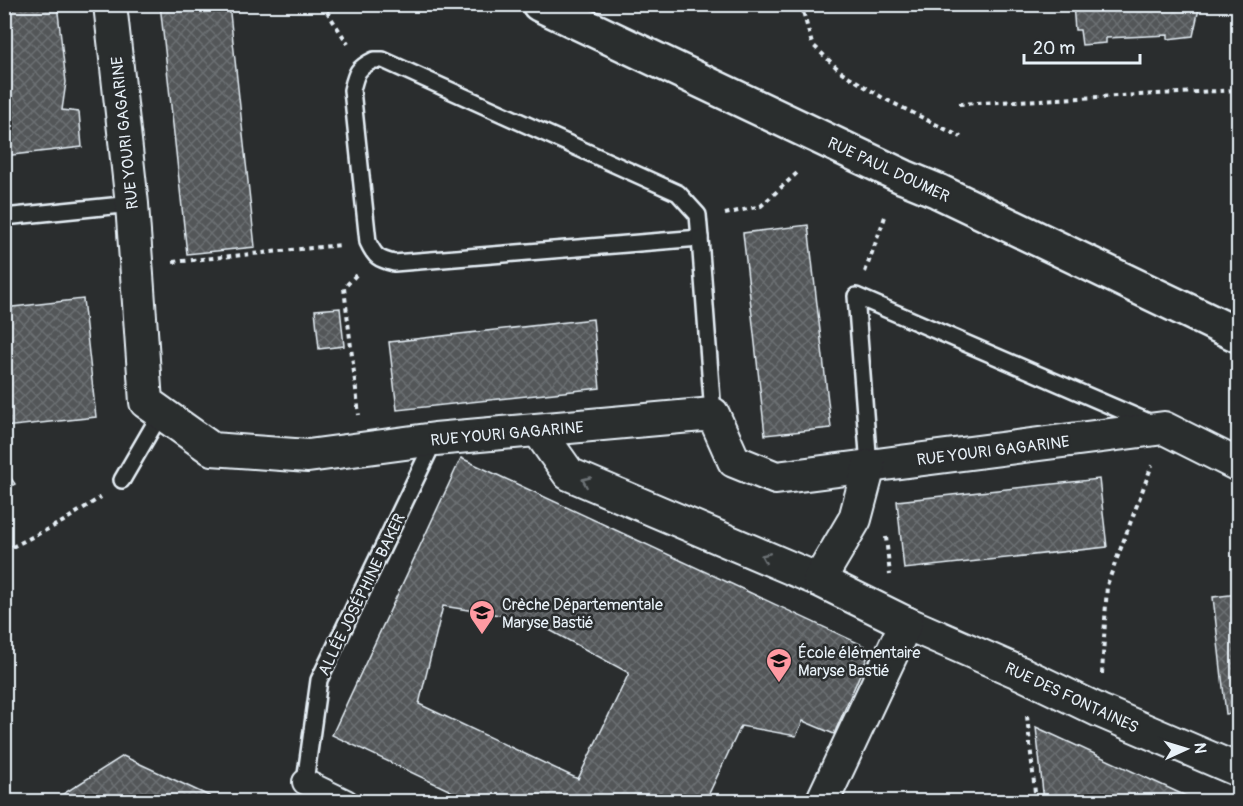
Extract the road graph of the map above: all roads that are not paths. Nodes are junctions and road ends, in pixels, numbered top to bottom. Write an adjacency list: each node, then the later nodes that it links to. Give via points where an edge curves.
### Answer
1 (110, 4): 3 (street, RUE YOURI GAGARINE)
2 (539, 4): 6 (street, RUE PAUL DOUMER)
3 (132, 204): 4 (lane); 7 (street, RUE YOURI GAGARINE, via 146,402)
4 (4, 217)
5 (700, 238): 5 (lane, via 698,215 678,193 383,60 362,65 355,76 352,90 371,248 382,260 394,263); 8 (lane)
6 (1239, 335)
7 (161, 413): 11 (street, RUE YOURI GAGARINE, via 212,449 308,456); 14 (lane)
8 (712, 414): 10 (street, RUE YOURI GAGARINE); 13 (street, RUE YOURI GAGARINE, via 734,461 776,478)
9 (1164, 428): 12 (street); 13 (street, RUE YOURI GAGARINE); 13 (lane, via 856,296)
10 (538, 430): 11 (street, RUE YOURI GAGARINE); 15 (street, RUE DES FONTAINES, one-way to 10, via 569,474)
11 (435, 439): 18 (lane, ALLÉE JOSÉPHINE BAKER, via 319,680)
12 (1239, 465)
13 (869, 466): 15 (street, via 855,519)
14 (122, 480)
15 (819, 580): 16 (street, RUE DES FONTAINES)
16 (906, 623): 17 (street, RUE DES FONTAINES); 20 (street)
17 (1239, 770)
18 (305, 782): 19 (street, ALLÉE JOSÉPHINE BAKER)
19 (346, 801)
20 (822, 801)

